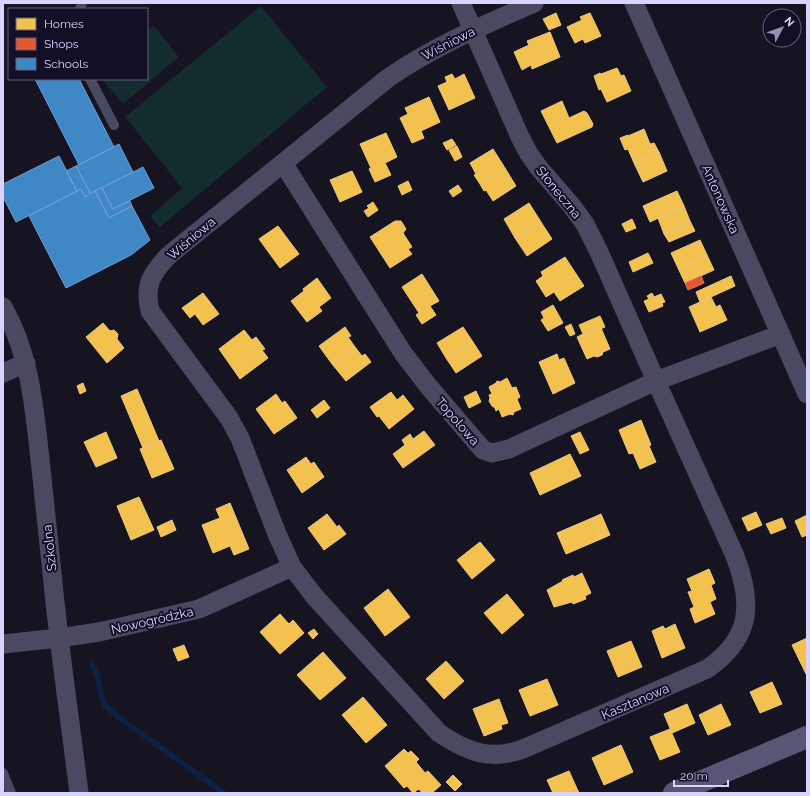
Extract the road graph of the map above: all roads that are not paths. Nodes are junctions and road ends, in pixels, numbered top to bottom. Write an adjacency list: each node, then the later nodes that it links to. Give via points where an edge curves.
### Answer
1 (461, 3): 4 (street, Słoneczna)
2 (534, 3): 4 (street, Wiśniowa)
3 (634, 3): 9 (street, Antonowska)
4 (472, 30): 7 (street, Wiśniowa, via 412,61); 12 (street, Słoneczna, via 529,154 585,224)
5 (91, 80): 6 (lane)
6 (114, 125)
7 (283, 163): 12 (street, Topolowa, via 403,353 429,388 483,450 492,453 509,449); 14 (street, Wiśniowa, via 168,256 153,273 148,286 147,300 156,320 229,418 240,438)
8 (3, 307): 10 (street, Szkolna, via 13,323)
9 (781, 334): 12 (street, Topolowa); 13 (street, Antonowska)
10 (26, 363): 11 (street); 16 (street, Szkolna, via 35,406)
11 (3, 373)
12 (656, 381): 15 (street, Kasztanowa, via 743,577 746,595 743,627 732,648 720,661 707,669 510,754 482,754 460,746 439,733)
13 (807, 394)
14 (292, 567): 15 (street, Wiśniowa); 16 (street, Nowogródzka, via 199,610)
15 (312, 594)
16 (59, 638): 17 (street, Nowogródzka); 22 (street, Szkolna)
17 (3, 644)
18 (807, 737): 20 (street)
19 (3, 773): 21 (lane)
20 (704, 787): 23 (street)
21 (11, 793)
22 (80, 793)
23 (674, 793)

